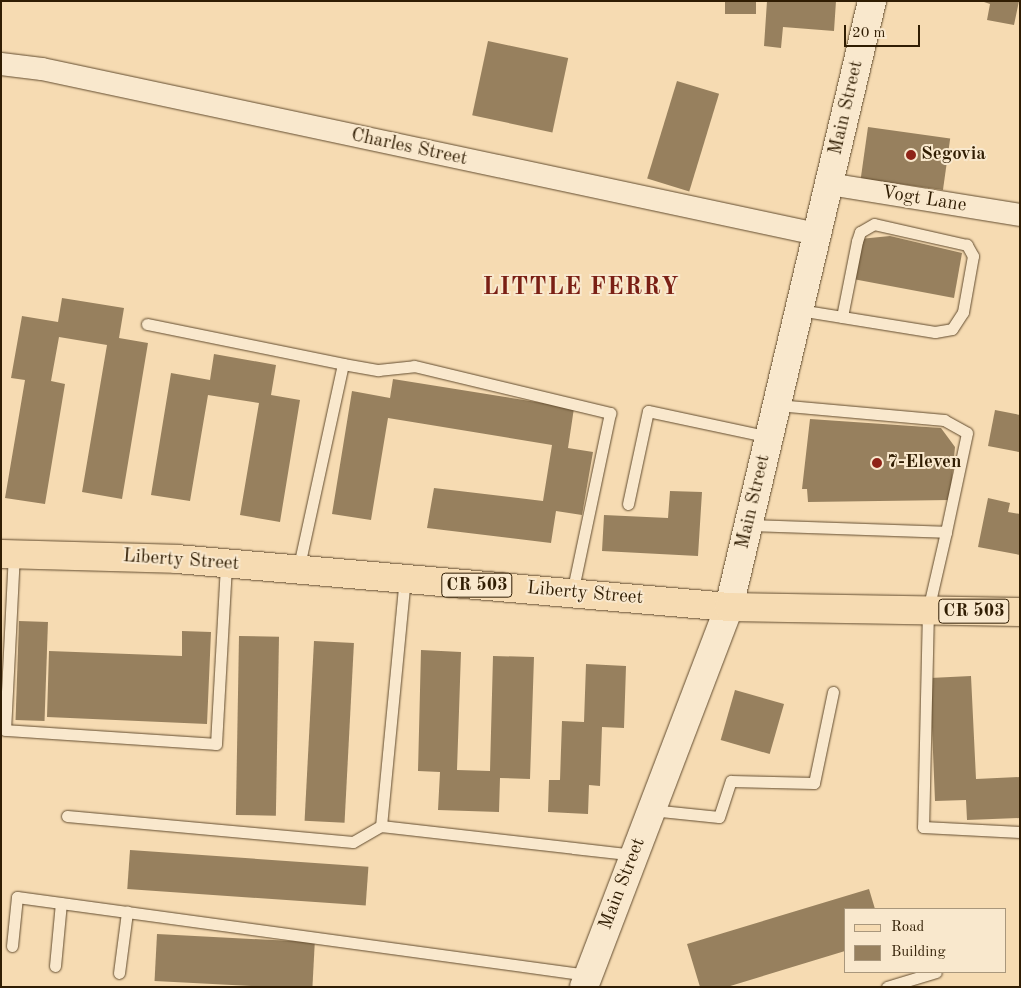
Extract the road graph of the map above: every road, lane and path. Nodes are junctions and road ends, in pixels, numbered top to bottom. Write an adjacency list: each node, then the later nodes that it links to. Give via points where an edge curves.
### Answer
1 (872, 1): 3 (street, Main Street)
2 (1, 64): 5 (street, Charles Street, via 42,68)
3 (829, 184): 4 (street, Vogt Lane); 5 (street, Main Street)
4 (1020, 215)
5 (817, 234): 6 (street, Main Street)
6 (799, 310): 7 (lane); 10 (street, Main Street)
7 (842, 317): 7 (lane, via 935,332 952,329 963,312 973,256 967,245 874,224 860,232)
8 (147, 324): 9 (lane)
9 (343, 364): 17 (lane); 19 (lane, via 378,370 414,366 610,413)
10 (777, 405): 11 (street, Main Street); 14 (lane, via 944,420 967,433)
11 (769, 437): 12 (lane, via 648,411); 13 (street, Main Street)
12 (628, 504)
13 (748, 525): 14 (lane); 20 (street, Main Street)
14 (946, 532): 21 (lane)
15 (8, 554): 16 (main road, Liberty Street / CR 503); 16 (lane, via 6,730 216,744)
16 (226, 563): 17 (main road, Liberty Street / CR 503)
17 (298, 570): 18 (main road, Liberty Street / CR 503)
18 (406, 579): 19 (main road, Liberty Street / CR 503); 26 (lane)
19 (572, 593): 20 (main road, Liberty Street / CR 503)
20 (729, 607): 21 (main road, Liberty Street / CR 503); 24 (street, Main Street)
21 (928, 610): 22 (main road, Liberty Street / CR 503); 27 (lane, via 923,827)
22 (1020, 612)
23 (833, 692): 24 (lane, via 814,782 731,781 719,817)
24 (651, 810): 28 (street, Main Street)
25 (67, 816): 26 (lane, via 352,842)
26 (381, 826): 28 (lane)
27 (1020, 832)
28 (634, 855): 35 (street, Main Street)
29 (61, 903): 30 (lane); 31 (lane, via 17,897); 32 (lane)
30 (127, 912): 34 (lane); 35 (lane)
31 (12, 946)
32 (55, 966)
33 (933, 973): 36 (lane)
34 (119, 974)
35 (586, 981)
36 (887, 987)

